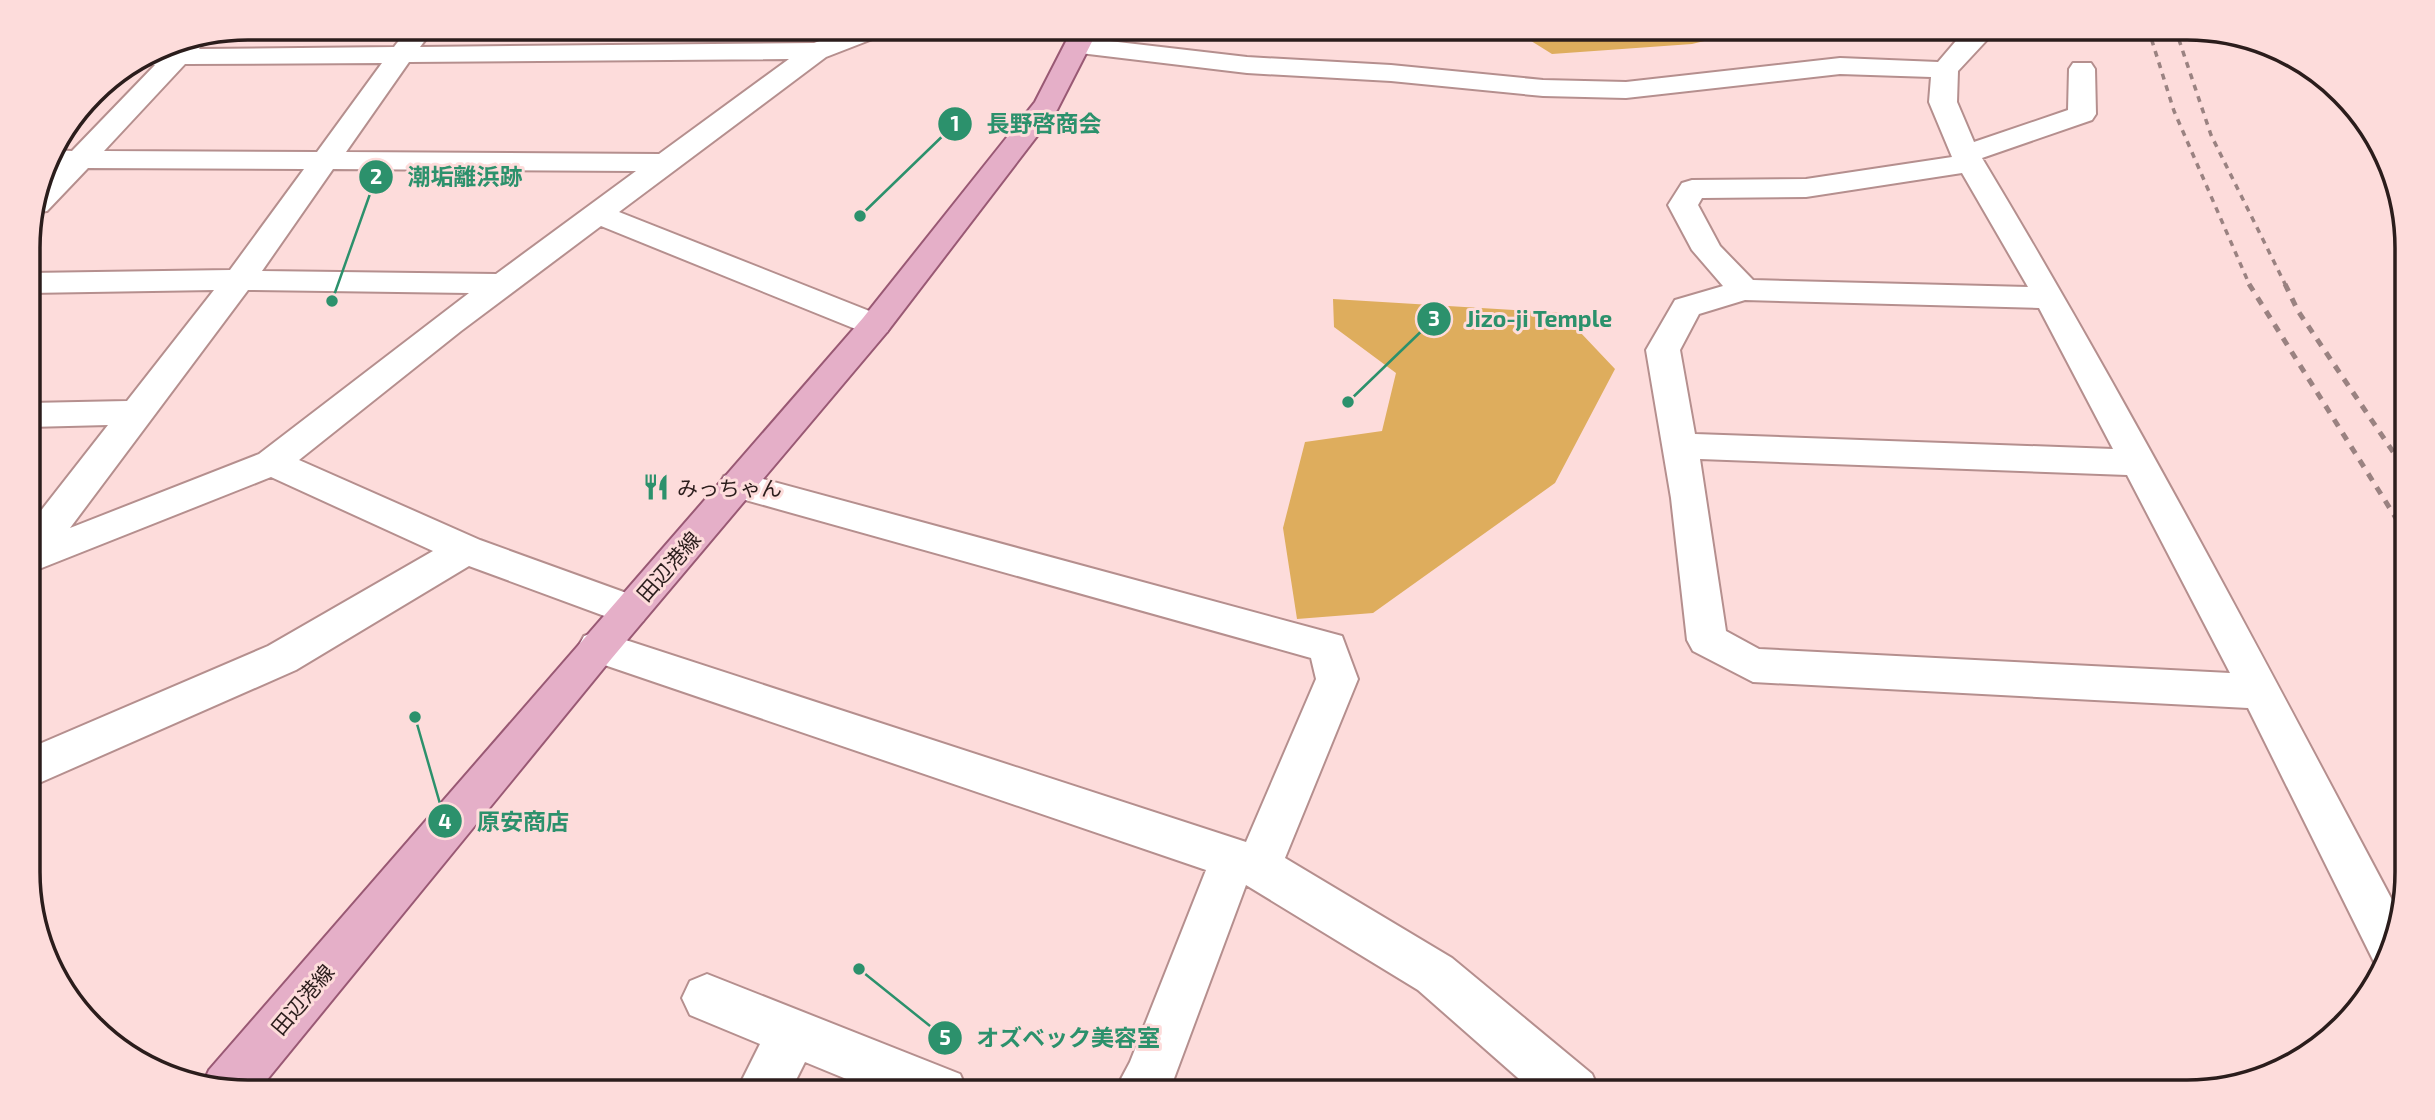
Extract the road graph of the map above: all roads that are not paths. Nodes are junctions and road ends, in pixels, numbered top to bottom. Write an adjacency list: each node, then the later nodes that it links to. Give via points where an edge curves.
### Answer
1 (1970, 40): 11 (street)
2 (411, 41): 9 (street)
3 (845, 41): 8 (street)
4 (1081, 41): 24 (main road, 田辺港線, via 1047,104)
5 (1109, 41): 11 (street, via 1247,65 1543,88 1626,90 1840,66)
6 (195, 47): 9 (street)
7 (184, 50): 12 (street)
8 (817, 51): 9 (street); 16 (street)
9 (401, 54): 15 (street)
10 (2082, 69): 14 (street, via 2082,114)
11 (1945, 71): 14 (street, via 1943,102)
12 (81, 158): 13 (street); 15 (street); 17 (street)
13 (61, 159)
14 (1967, 159): 22 (street, via 1806,188 1692,189 1683,205 1707,250); 23 (street)
15 (327, 161): 16 (street); 19 (street)
16 (666, 163): 18 (street)
17 (47, 193)
18 (598, 214): 21 (street); 24 (street)
19 (239, 280): 20 (street); 21 (street); 25 (street)
20 (41, 283)
21 (504, 284): 28 (street)
22 (1744, 290): 23 (street); 27 (street, via 1686,307 1664,350)
23 (2050, 298): 29 (street)
24 (875, 325): 30 (main road, 田辺港線)
25 (138, 413): 26 (street); 31 (street)
26 (41, 415)
27 (1681, 446): 29 (street); 36 (street, via 1707,640 1753,665)
28 (272, 463): 32 (street); 33 (street)
29 (2139, 463): 36 (street)
30 (737, 485): 34 (main road, 田辺港線); 38 (street, via 1328,647 1337,679)
31 (41, 541)
32 (466, 550): 34 (street); 37 (street, via 282,658)
33 (41, 552)
34 (629, 610): 35 (main road, 田辺港線)
35 (598, 647): 38 (street); 42 (main road, 田辺港線)
36 (2260, 692): 39 (street)
37 (40, 764)
38 (1245, 863): 43 (street, via 1435,974); 46 (street)
39 (2385, 935)
40 (707, 998): 41 (street)
41 (793, 1033): 44 (street); 45 (street)
42 (235, 1079)
43 (1559, 1079)
44 (768, 1080)
45 (911, 1080)
46 (1149, 1080)

